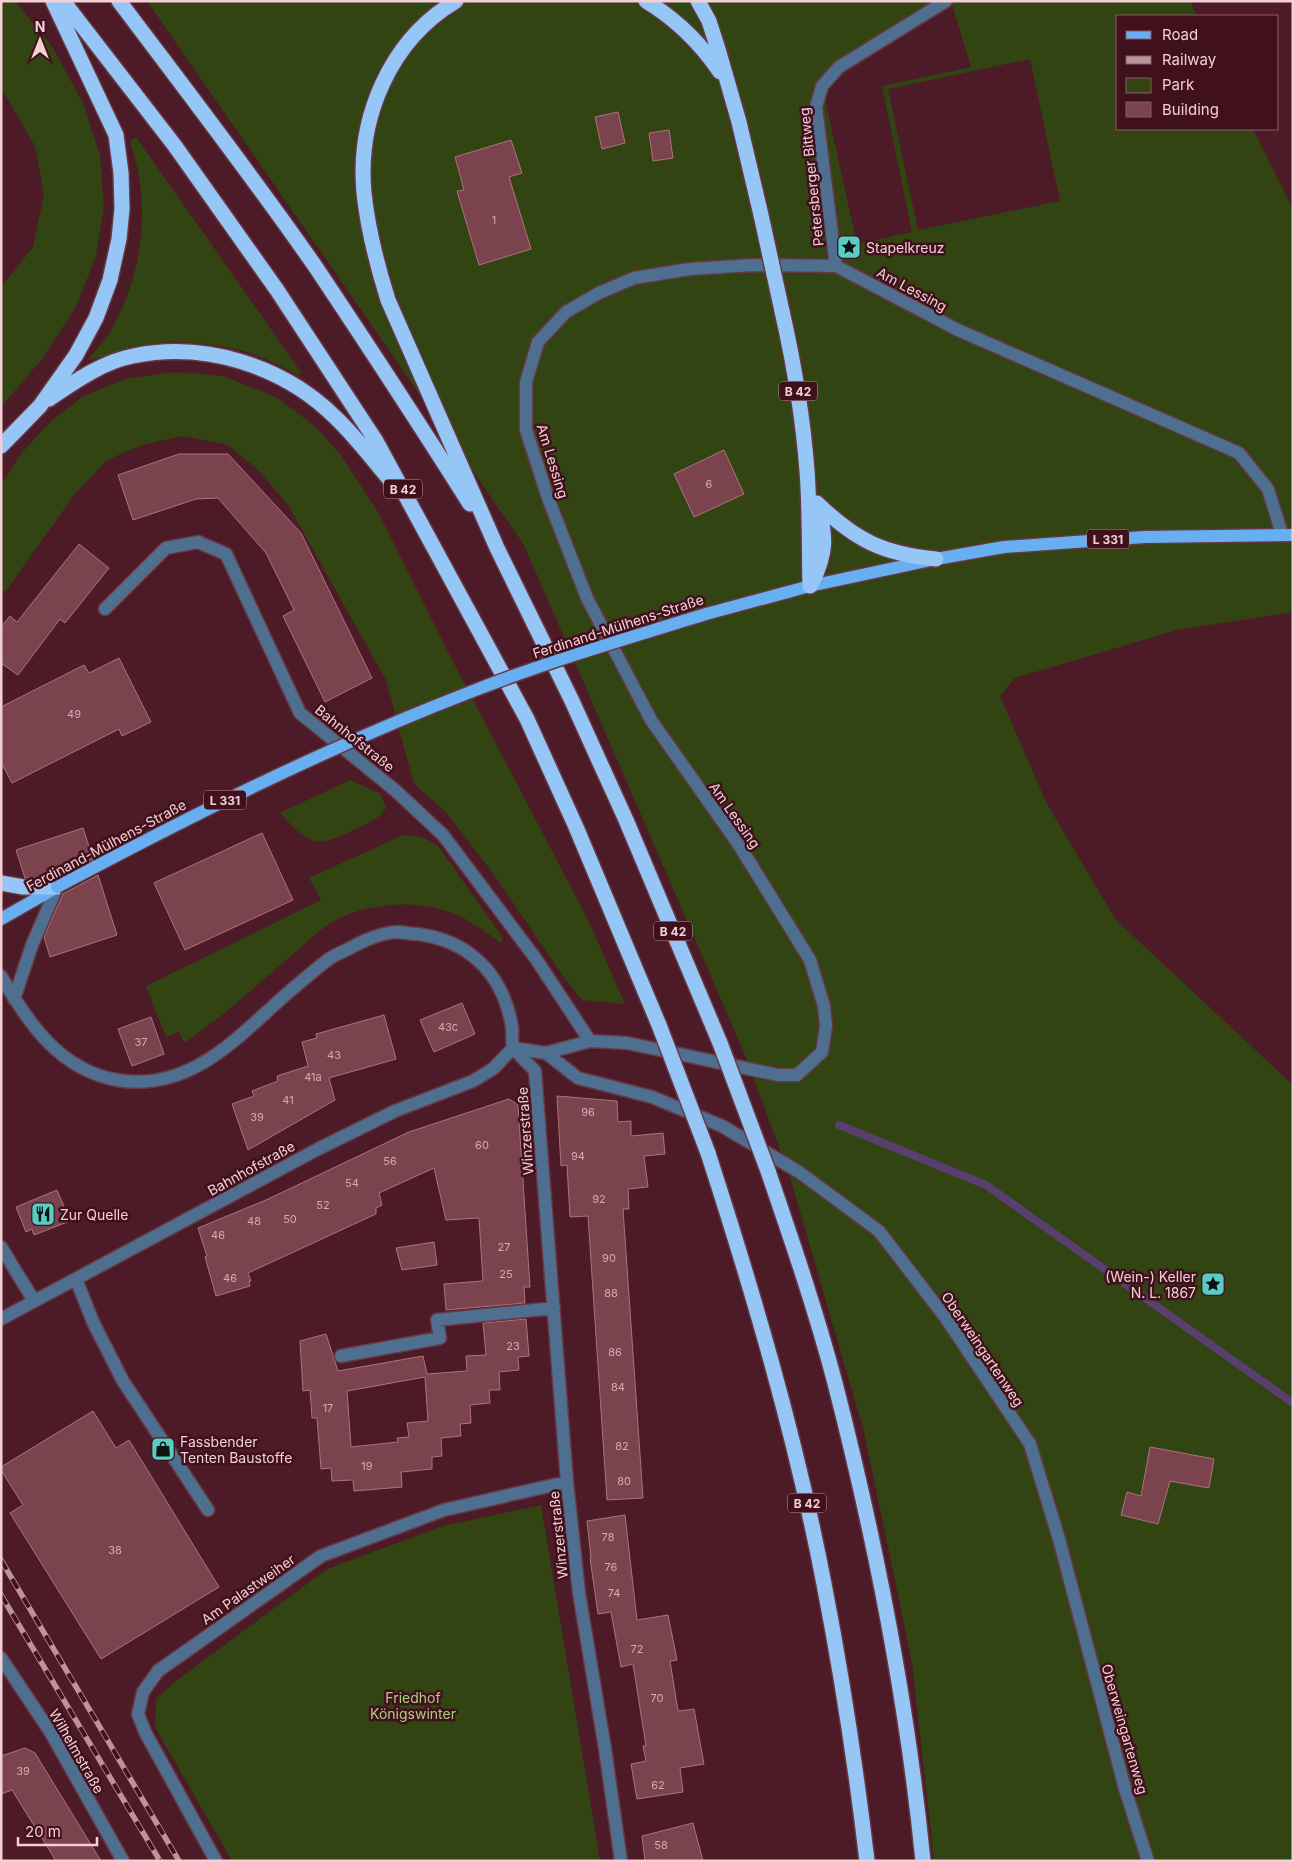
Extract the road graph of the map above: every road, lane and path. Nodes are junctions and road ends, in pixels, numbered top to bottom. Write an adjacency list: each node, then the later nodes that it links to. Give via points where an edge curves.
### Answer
1 (52, 1): 10 (highway, via 116,135 122,209 110,280 96,318 76,356)
2 (63, 1): 14 (highway, B 42, via 175,146 277,290 376,441)
3 (119, 1): 16 (highway, B 42, via 316,268)
4 (456, 1): 16 (highway, B 42, via 404,45 387,74 374,104 368,131 364,191 376,261 388,300)
5 (646, 1): 8 (highway, B 42, via 682,28 707,53)
6 (698, 1): 8 (highway, B 42, via 709,21)
7 (946, 1): 9 (street, Petersberger Bittweg, via 839,67 822,86 816,107)
8 (727, 82): 12 (highway, B 42, bridge, via 782,311 798,391)
9 (836, 266): 15 (street, Am Lessing, via 958,330 1239,453 1268,489); 26 (street, Am Lessing, via 753,265 690,269 634,278 566,312 538,342 526,382 526,430 548,498 587,598 651,720 739,846 810,960 824,1006 826,1026 822,1052 797,1075 778,1076 627,1043)
10 (40, 406): 11 (highway); 14 (highway, via 88,372 132,356 169,352 228,358 281,378 336,417)
11 (1, 446)
12 (807, 472): 13 (highway, B 42); 18 (highway, B 42)
13 (817, 503): 17 (highway, B 42, via 858,538 909,557); 18 (highway, B 42, via 825,541 822,562)
14 (412, 506): 41 (highway, B 42, bridge, via 527,719 659,1025 708,1153 758,1313 806,1498 842,1678)
15 (1287, 535): 17 (main road, Ferdinand-Mülhens-Straße / L 331, via 1145,536 1004,547)
16 (497, 548): 42 (highway, B 42, bridge, via 622,811 720,1043 802,1273 834,1382 863,1500 907,1740)
17 (936, 559): 18 (main road, Ferdinand-Mülhens-Straße / L 331)
18 (810, 586): 21 (main road, Ferdinand-Mülhens-Straße / L 331, bridge, via 706,614 550,663 398,721 273,776)
19 (105, 609): 26 (street, Bahnhofstraße, via 166,548 198,542 226,554 300,713 396,791 443,835 536,959)
20 (1, 883): 21 (highway)
21 (57, 887): 22 (main road, Ferdinand-Mülhens-Straße / L 331); 25 (street, via 32,945)
22 (1, 919)
23 (1, 976): 25 (street)
24 (1, 994): 25 (street)
25 (14, 999): 27 (street, via 46,1042 67,1060 96,1075 133,1083 154,1082 204,1063 226,1048 331,958 364,941 397,932 450,942 470,954 494,976 506,1000)
26 (590, 1040): 28 (street, Am Lessing)
27 (513, 1048): 28 (street, Am Lessing); 30 (street, Bahnhofstraße, via 494,1068 474,1081 395,1111 318,1149); 32 (street, Winzerstraße, via 535,1071)
28 (546, 1053): 43 (street, Oberweingartenweg, via 578,1078 652,1097 722,1126 800,1172 879,1231 945,1317 1030,1444 1059,1539 1125,1789)
29 (1, 1247): 31 (street)
30 (76, 1279): 31 (street, Bahnhofstraße); 36 (street, via 93,1322 123,1381)
31 (34, 1302): 33 (street, Bahnhofstraße)
32 (554, 1308): 34 (street, via 437,1320 440,1338); 35 (street, Winzerstraße)
33 (1, 1318)
34 (342, 1356)
35 (567, 1482): 39 (street, Am Palastweiher, via 444,1510 321,1556 158,1671 143,1692 138,1714); 40 (street, Winzerstraße, via 578,1593)
36 (208, 1510)
37 (1, 1658): 38 (street, Wilhelmstraße, via 51,1733)
38 (123, 1861)
39 (216, 1861)
40 (621, 1861)
41 (867, 1861)
42 (923, 1861)
43 (1148, 1861)

